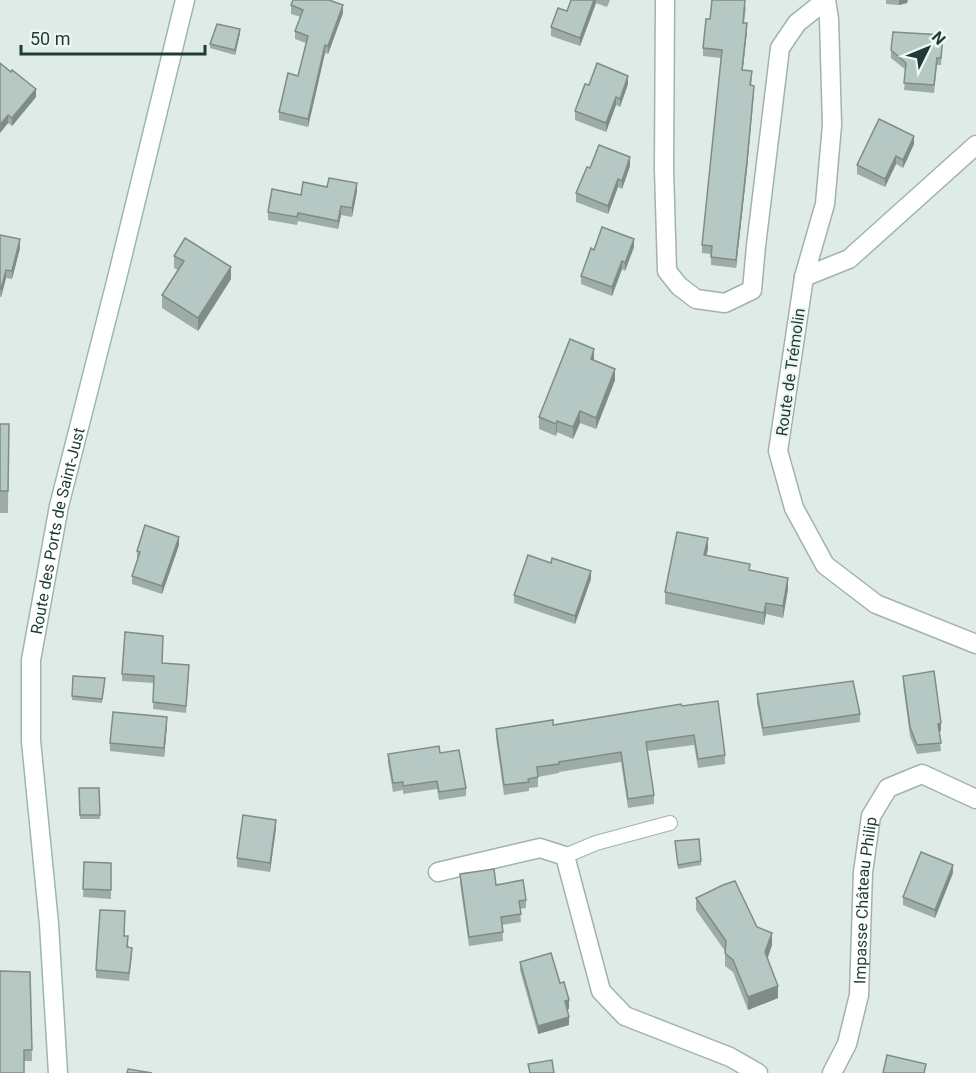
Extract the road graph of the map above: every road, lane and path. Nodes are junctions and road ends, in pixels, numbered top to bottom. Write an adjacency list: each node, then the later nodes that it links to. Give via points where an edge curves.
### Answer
1 (185, 0): 11 (street, Route des Ports de Saint-Just, via 59,506 31,660 31,741 49,924)
2 (665, 0): 3 (street, via 668,270 679,286 696,298 725,303 752,290 780,48 797,23)
3 (826, 0): 5 (street, Route de Trémolin, via 832,125 825,204)
4 (976, 145): 5 (street, via 849,259)
5 (804, 277): 6 (street, Route de Trémolin, via 778,450 794,508 825,565 876,604)
6 (976, 644)
7 (976, 799): 13 (street, Impasse Château Philip, via 922,774 888,788 871,816 863,872 859,995 847,1044)
8 (670, 823): 9 (lane, via 596,843)
9 (566, 856): 10 (street, via 540,848); 12 (street, via 601,991 625,1016 729,1057)
10 (438, 872)
11 (58, 1073)
12 (758, 1073)
13 (832, 1073)

